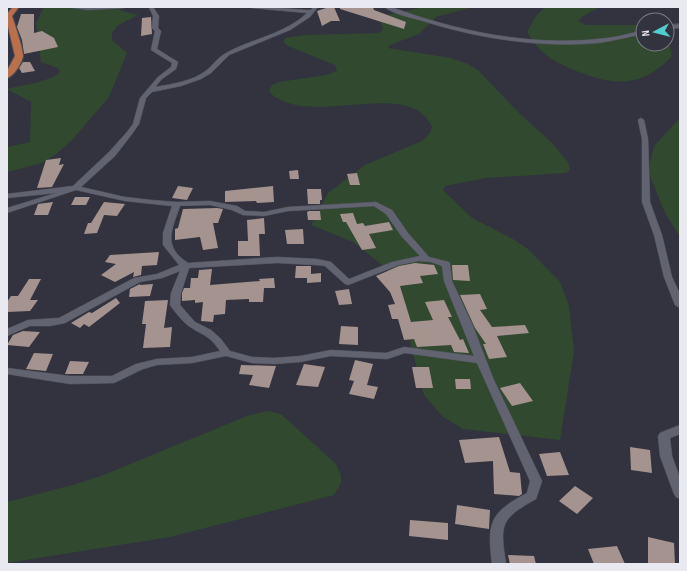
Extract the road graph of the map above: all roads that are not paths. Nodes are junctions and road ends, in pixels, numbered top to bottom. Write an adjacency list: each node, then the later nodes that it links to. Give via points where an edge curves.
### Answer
1 (16, 7): 9 (main road, via 9,16 19,56)
2 (69, 7): 3 (street)
3 (124, 7)
4 (151, 7): 10 (street, via 156,16 155,28 158,31 154,50 175,62 174,68 160,78)
5 (252, 7): 7 (street, via 306,12)
6 (386, 7): 8 (street, via 435,24 514,40 599,41)
7 (314, 9): 10 (street, via 297,24 229,53 205,74)
8 (635, 34)
9 (7, 76)
10 (150, 90): 12 (street, via 143,98 136,124 130,133 112,154)
11 (642, 120): 18 (street, via 645,139 646,202 658,234 668,277)
12 (75, 188): 13 (street); 14 (street, via 125,199); 15 (street)
13 (7, 196)
14 (177, 204): 16 (street, via 210,203 234,208 243,213 264,214 288,209 376,204 389,212); 17 (street, via 167,233 167,245)
15 (7, 211)
16 (425, 258): 17 (street, via 392,264 361,279 348,282 328,264 317,262 278,260); 21 (street, via 446,264 448,281)
17 (186, 266): 19 (street, via 159,276 138,280 62,321 28,323); 20 (street, via 176,293 176,305 192,324 208,332 218,341)
18 (680, 304)
19 (7, 333)
20 (226, 353): 21 (street, via 252,360 274,361 331,353 387,356 404,350); 22 (street, via 192,360 157,362 140,366 114,378 70,380)
21 (481, 360): 25 (street, via 536,481 532,496 508,509 497,524 496,546)
22 (7, 371)
23 (680, 429): 24 (street, via 664,436 666,456)
24 (680, 494)
25 (499, 564)

